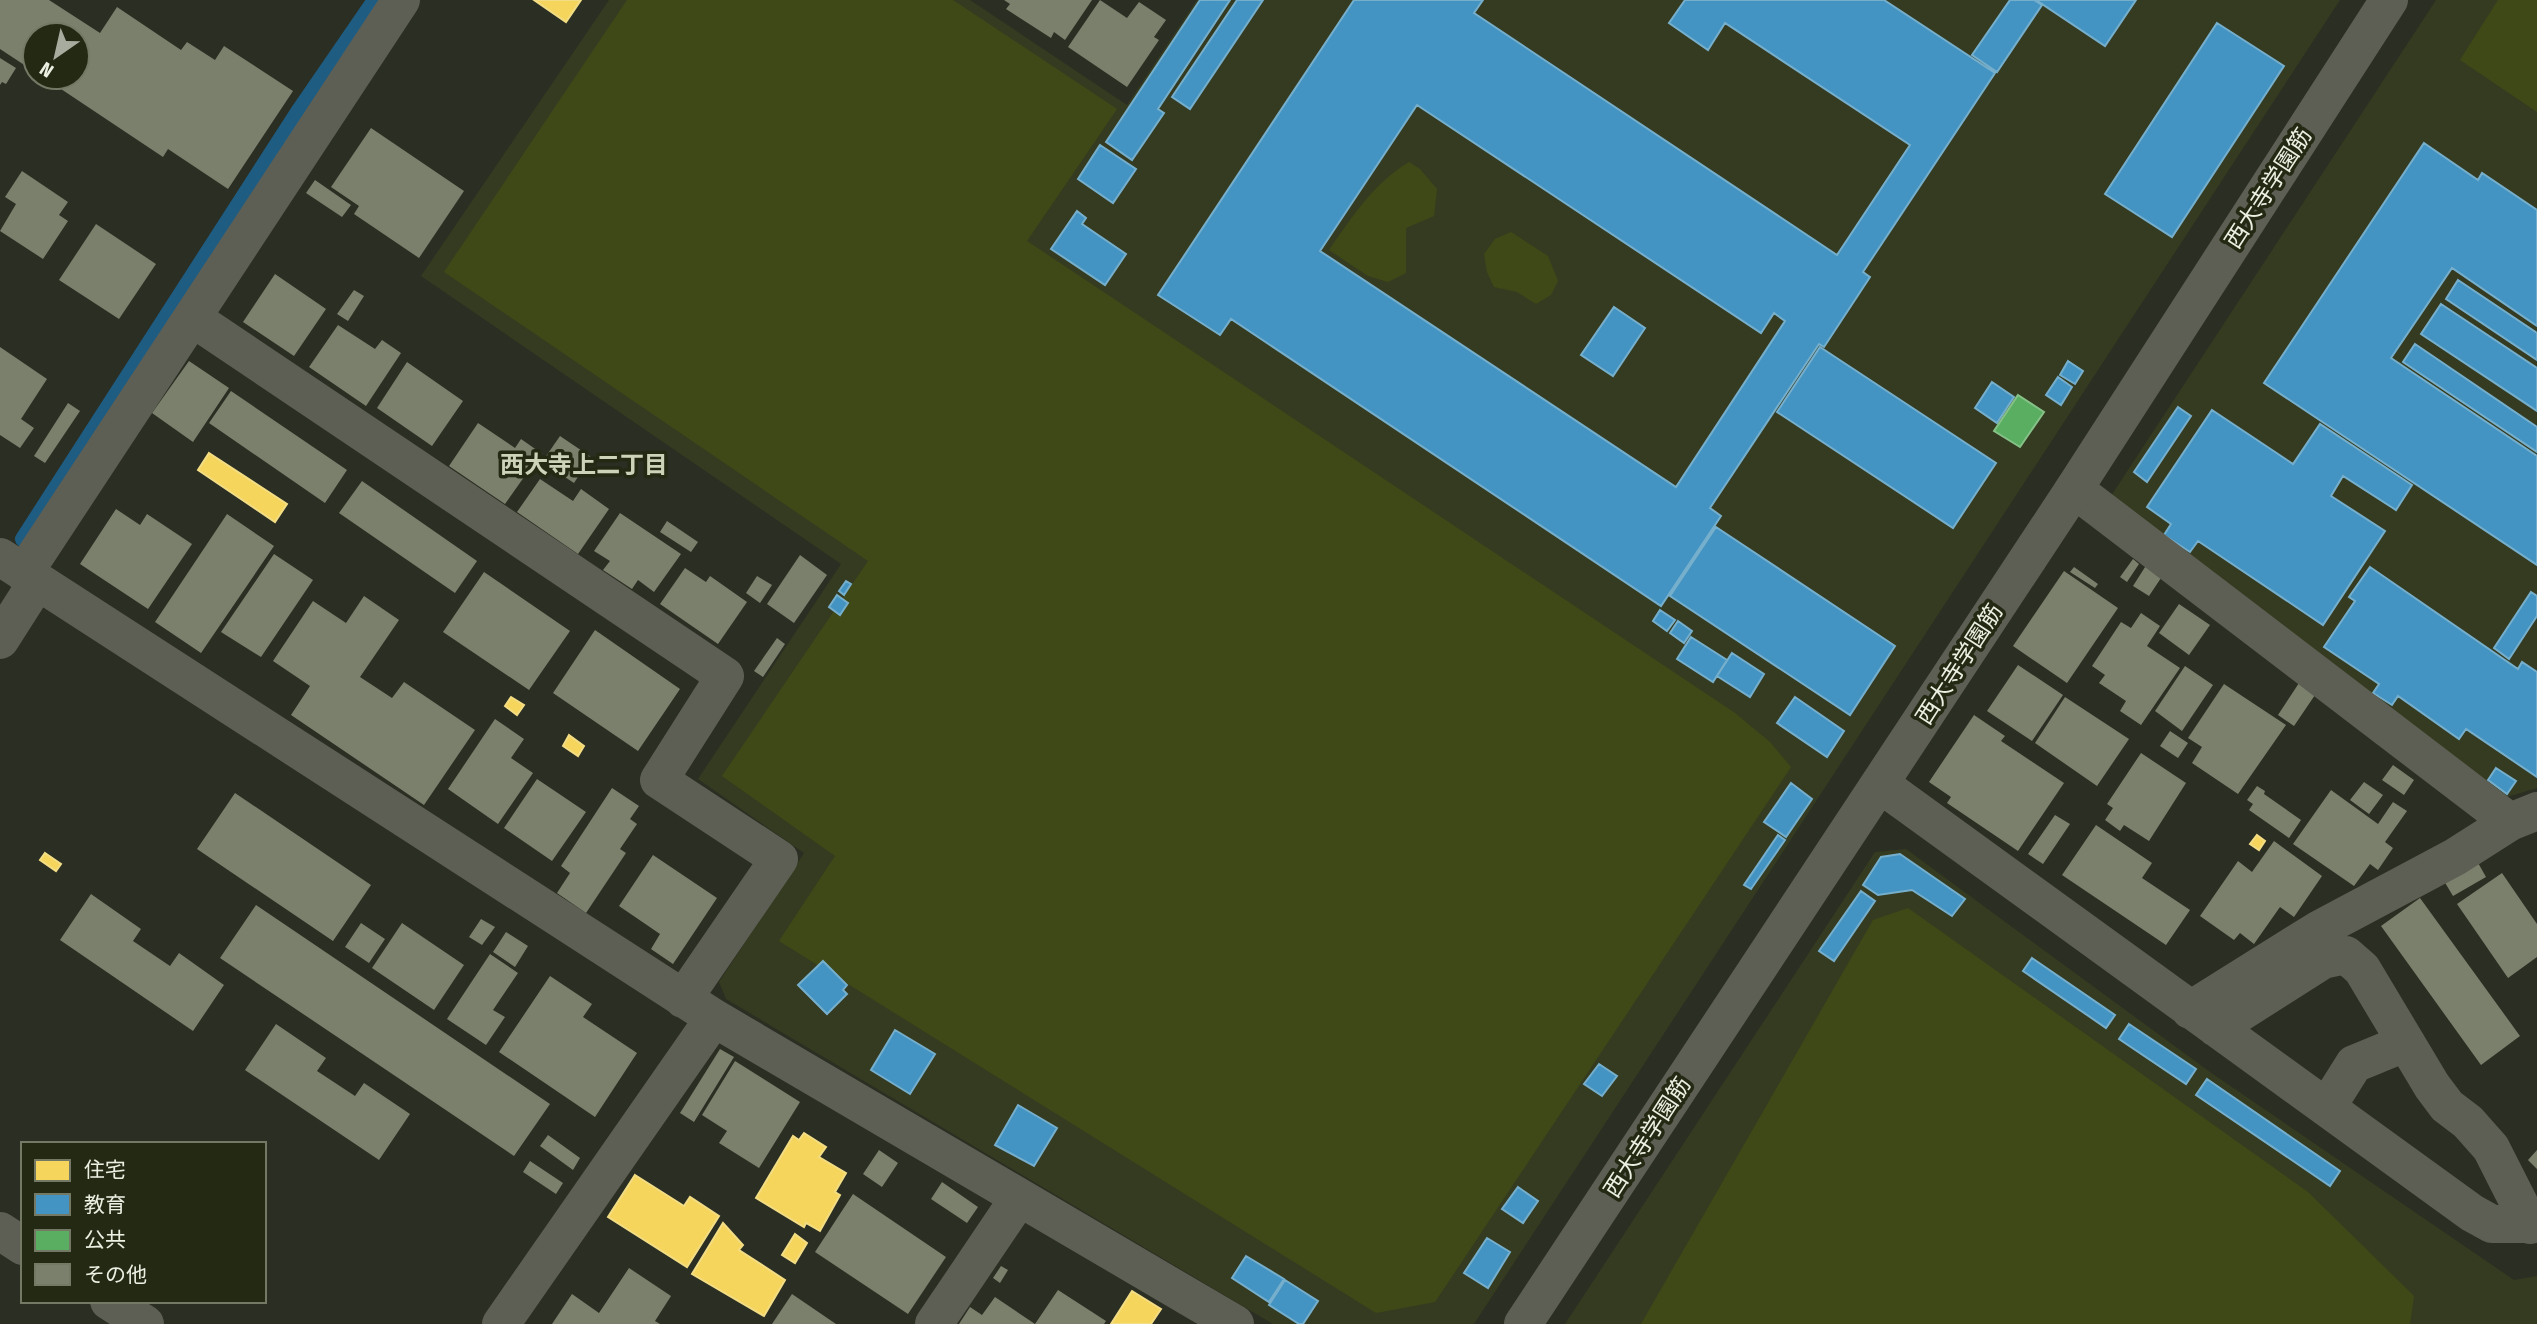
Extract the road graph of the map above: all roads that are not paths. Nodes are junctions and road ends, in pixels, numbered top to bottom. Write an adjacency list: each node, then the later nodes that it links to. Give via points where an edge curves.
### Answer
1 (401, 0): 3 (street)
2 (2389, 0): 4 (street, 西大寺学園筋)
3 (194, 319): 5 (street); 9 (street, via 725,676 659,780 779,859)
4 (2074, 489): 7 (street, 西大寺学園筋); 8 (street)
5 (20, 571): 6 (street); 9 (street)
6 (0, 639)
7 (1881, 784): 10 (street); 22 (street, 西大寺学園筋)
8 (2524, 817): 10 (street, via 2318,930)
9 (698, 1008): 13 (street); 19 (street)
10 (2203, 1019): 11 (street, via 2323,960 2346,955 2361,969); 12 (street)
11 (2405, 1042): 12 (street, via 2354,1064); 14 (street, via 2447,1106 2491,1148)
12 (2327, 1107): 14 (street, via 2472,1213 2492,1224)
13 (1019, 1198): 20 (street); 21 (street)
14 (2533, 1224)
15 (0, 1231): 16 (street)
16 (21, 1245)
17 (112, 1303): 18 (street)
18 (145, 1324)
19 (501, 1324)
20 (934, 1324)
21 (1235, 1324)
22 (1524, 1324)

